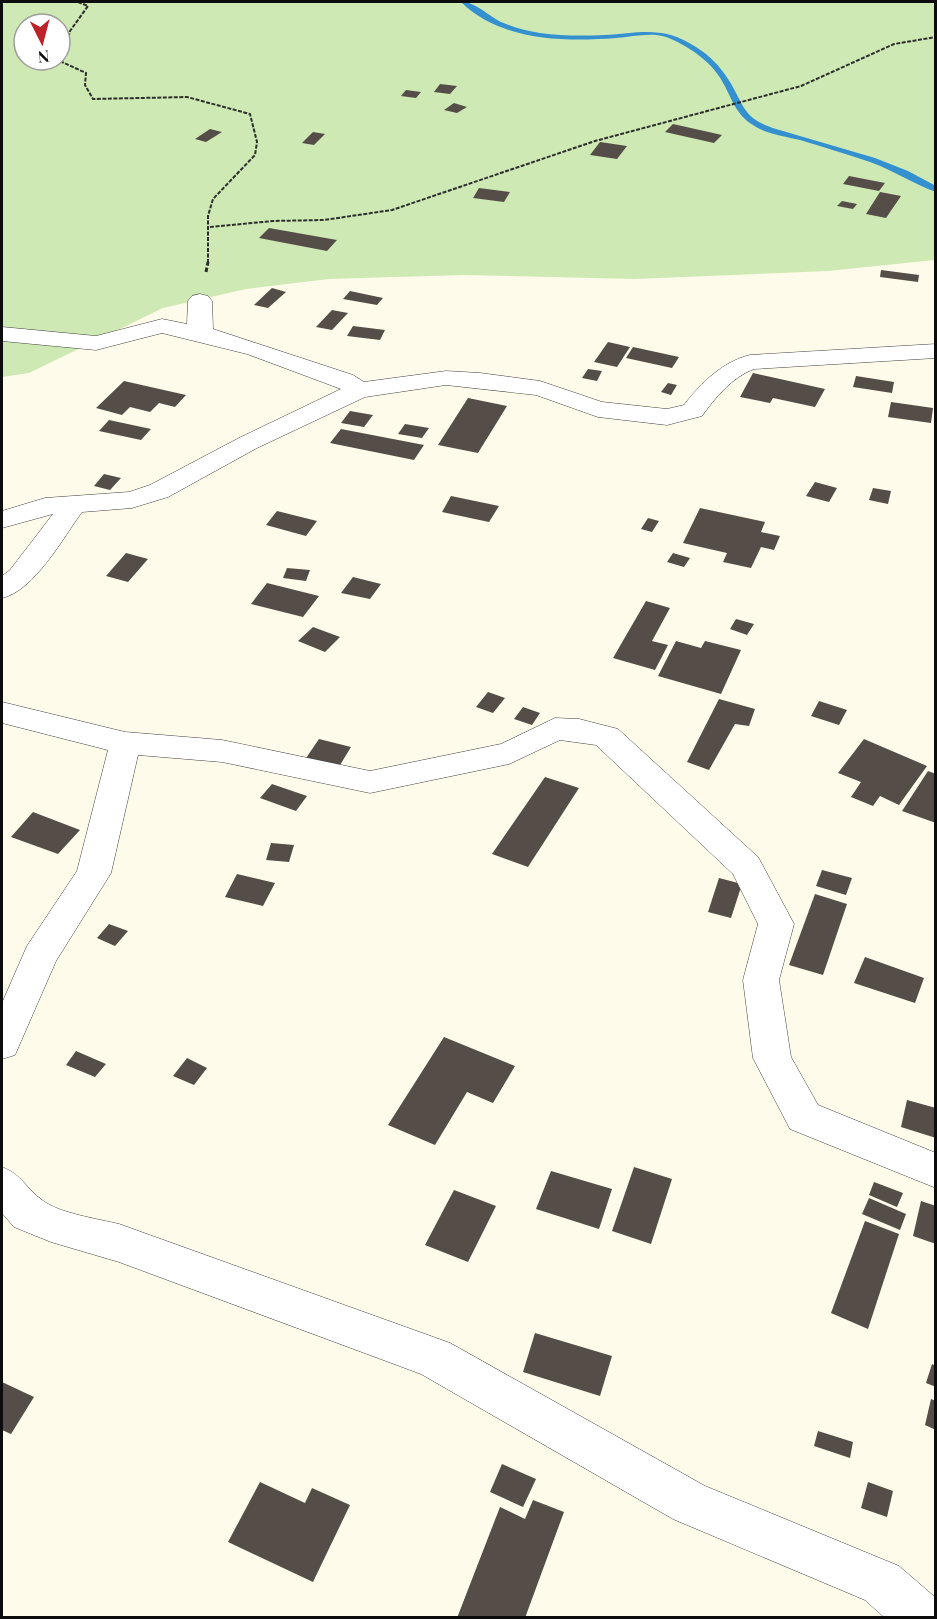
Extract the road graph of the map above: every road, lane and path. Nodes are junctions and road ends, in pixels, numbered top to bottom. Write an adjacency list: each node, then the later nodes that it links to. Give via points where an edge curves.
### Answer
1 (78, 2): 3 (path, via 88,6 66,36 62,62 86,73 85,85 93,99 200,98 250,114 258,143 255,157 209,205)
2 (936, 37): 3 (path, via 894,44 801,86 595,141 392,210 324,220)
3 (210, 227): 4 (path, via 211,255)
4 (200, 301): 6 (street, via 199,325)
5 (2, 334): 6 (street, via 96,343 162,327)
6 (203, 334): 8 (street, via 344,380)
7 (936, 351): 8 (street, via 750,362 737,366 707,392 693,411 667,417 598,410 540,388 480,380 446,378)
8 (359, 390): 9 (street, via 159,491 132,500)
9 (74, 504): 10 (street, via 45,506); 11 (street, via 20,576)
10 (2, 520)
11 (2, 589)
12 (2, 713): 13 (street)
13 (125, 743): 14 (street, via 94,873 40,956); 15 (street, via 222,751 370,783 509,753 555,729 607,737 746,866 776,924 761,980 772,1058 804,1117)
14 (2, 1044)
15 (936, 1171)
16 (2, 1185): 17 (street, via 28,1214 119,1243 435,1358 689,1503 882,1583)
17 (922, 1617)

